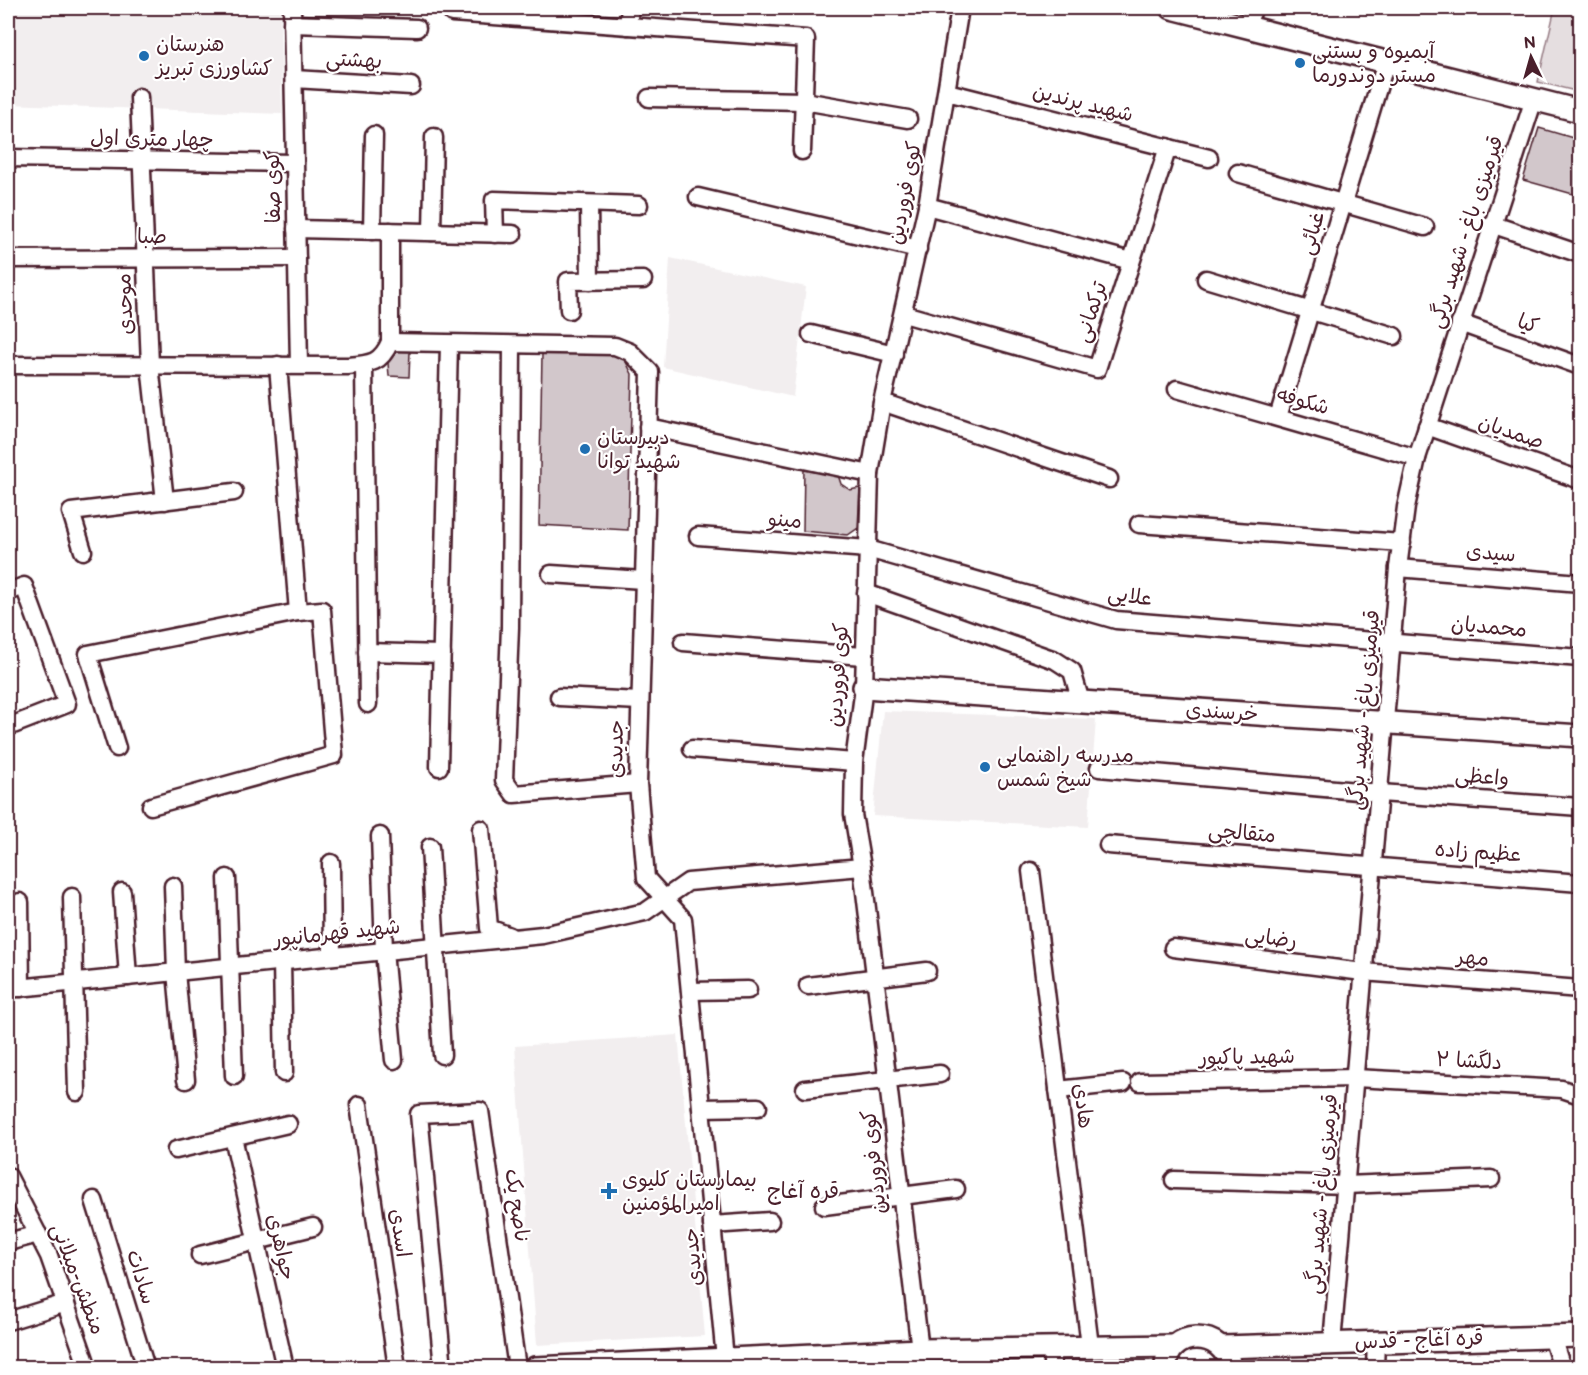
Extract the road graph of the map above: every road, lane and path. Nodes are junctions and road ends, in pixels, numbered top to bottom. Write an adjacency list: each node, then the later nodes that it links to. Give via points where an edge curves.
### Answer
1 (630, 8): 7 (street)
2 (960, 8): 12 (street, کوی فروردین)
3 (1172, 8): 6 (main road)
4 (452, 13): 7 (street)
5 (292, 16): 8 (street); 10 (street, کوی صفا)
6 (1250, 16): 9 (main road)
7 (628, 26): 16 (street, via 806,39)
8 (417, 28)
9 (1386, 62): 15 (main road); 31 (street, غبائی)
10 (294, 79): 11 (street, بهشتی); 26 (street, کوی صفا)
11 (411, 86)
12 (947, 92): 21 (street, شهید پرندین); 32 (street, کوی فروردین)
13 (139, 97): 25 (street, موحدی)
14 (649, 98): 16 (street)
15 (1534, 99): 17 (main road); 33 (street, قیرمیزی باغ - شهید برگی)
16 (804, 101): 18 (street); 22 (street)
17 (1581, 111)
18 (908, 118)
19 (374, 135): 36 (street)
20 (434, 137): 38 (street)
21 (1168, 147): 24 (street, شهید پرندین); 46 (street, ترکمانی)
22 (802, 151)
23 (8, 158): 25 (street, چهار متری اول)
24 (1209, 158)
25 (142, 161): 26 (street, چهار متری اول); 45 (street, موحدی)
26 (295, 164): 35 (street, کوی صفا)
27 (1238, 173): 31 (street)
28 (698, 197): 41 (street)
29 (589, 204): 30 (street); 39 (street, via 494,200); 49 (street)
30 (639, 205)
31 (1344, 205): 34 (street); 51 (street, غبائی)
32 (927, 206): 41 (street, کوی فروردین); 46 (street)
33 (1491, 224): 42 (street); 53 (street, قیرمیزی باغ - شهید برگی)
34 (1425, 227)
35 (296, 229): 36 (street); 43 (street, کوی صفا)
36 (372, 231): 37 (street)
37 (390, 231): 38 (street); 56 (street)
38 (432, 232): 39 (street)
39 (495, 234): 40 (street)
40 (513, 234)
41 (918, 249): 52 (street, کوی فروردین)
42 (1581, 254)
43 (297, 258): 45 (street, صبا); 63 (street, کوی صفا)
44 (8, 259): 45 (street, صبا)
45 (146, 259): 61 (street, موحدی)
46 (1131, 261): 52 (street, ترکمانی, via 1097,369)
47 (1206, 279): 51 (street)
48 (644, 280): 49 (street)
49 (590, 281): 50 (street, via 567,281)
50 (569, 310)
51 (1311, 310): 55 (street); 68 (street, غبائی)
52 (904, 314): 59 (street, کوی فروردین)
53 (1460, 323): 65 (street, کیا); 70 (street, قیرمیزی باغ - شهید برگی)
54 (811, 334): 59 (street)
55 (1394, 336)
56 (390, 342): 57 (street, جدیدی); 64 (street, via 384,356)
57 (449, 344): 58 (street, جدیدی); 92 (street)
58 (512, 345): 69 (street, جدیدی, via 615,346 630,352 650,372); 108 (street, via 510,627 504,780 514,794)
59 (894, 354): 67 (street, کوی فروردین)
60 (8, 365): 61 (street)
61 (150, 365): 62 (street); 76 (street, موحدی)
62 (278, 365): 63 (street); 88 (street)
63 (299, 365): 64 (street)
64 (356, 365): 91 (street)
65 (1581, 366)
66 (1177, 389): 68 (street, شکوفه)
67 (882, 402): 72 (street, کوی فروردین); 73 (street)
68 (1278, 417): 71 (street, شکوفه)
69 (648, 426): 72 (street); 84 (street, جدیدی)
70 (1427, 426): 71 (street, قیرمیزی باغ - شهید برگی); 74 (street, صمدیان)
71 (1417, 458): 79 (street, قیرمیزی باغ - شهید برگی)
72 (870, 474): 80 (street, کوی فروردین)
73 (1109, 479)
74 (1581, 480)
75 (234, 492): 76 (street)
76 (165, 501): 81 (street, via 71,512)
77 (1139, 524): 79 (street)
78 (698, 536): 80 (street, مینو)
79 (1402, 543): 82 (street, قیرمیزی باغ - شهید برگی)
80 (868, 549): 87 (street, کوی فروردین); 89 (street, علایی, via 1116,620)
81 (83, 551)
82 (1398, 568): 85 (street, سیدی); 89 (street, قیرمیزی باغ - شهید برگی)
83 (551, 574): 84 (street)
84 (644, 580): 97 (street, جدیدی)
85 (1581, 583)
86 (8, 592): 101 (street, via 24,586 68,704)
87 (866, 593): 93 (street, کوی فروردین); 98 (street, via 1055,660 1072,671)
88 (298, 612): 103 (street, via 88,654); 110 (street, via 322,610 334,755)
89 (1392, 641): 94 (street, محمدیان); 100 (street, قیرمیزی باغ - شهید برگی)
90 (683, 642): 93 (street)
91 (367, 652): 92 (street); 99 (street)
92 (442, 654): 106 (street)
93 (863, 656): 95 (street, کوی فروردین)
94 (1581, 658)
95 (864, 687): 98 (main road, خرسندی); 105 (street, کوی فروردین)
96 (559, 697): 97 (street)
97 (640, 701): 108 (street, جدیدی)
98 (1081, 702): 100 (main road, خرسندی)
99 (368, 704)
100 (1385, 722): 102 (main road, خرسندی); 109 (street, قیرمیزی باغ - شهید برگی)
101 (8, 727)
102 (1581, 736)
103 (117, 748)
104 (692, 749): 105 (street)
105 (854, 762): 117 (street, کوی فروردین, via 853,814)
106 (439, 766)
107 (1099, 768): 109 (street, واعظی)
108 (638, 784): 125 (street, جدیدی, via 646,878)
109 (1380, 793): 111 (street, واعظی); 118 (street, قیرمیزی باغ - شهید برگی)
110 (151, 806)
111 (1581, 807)
112 (481, 829): 127 (street, via 489,928)
113 (380, 836): 130 (street)
114 (1108, 845): 118 (street, متقالچی)
115 (430, 847): 128 (street)
116 (331, 863): 131 (street)
117 (862, 867): 125 (street, شهید قهرمانپور, via 688,882); 138 (street, کوی فروردین)
118 (1373, 867): 121 (street, عظیم زاده); 136 (street, قیرمیزی باغ - شهید برگی)
119 (1031, 871): 156 (street, هادی)
120 (227, 878): 133 (street)
121 (1581, 883)
122 (173, 886): 135 (street)
123 (122, 892): 137 (street)
124 (72, 897): 139 (street)
125 (665, 898): 127 (street, شهید قهرمانپور, via 645,912); 144 (street, جدیدی, via 683,919)
126 (20, 902): 141 (street)
127 (514, 938): 128 (street, شهید قهرمانپور)
128 (436, 946): 130 (street, شهید قهرمانپور); 145 (street)
129 (1173, 948): 136 (street, رضایی)
130 (384, 951): 131 (street, شهید قهرمانپور); 146 (street)
131 (333, 956): 132 (street, شهید قهرمانپور)
132 (282, 961): 133 (street, شهید قهرمانپور); 147 (street)
133 (229, 967): 135 (street, شهید قهرمانپور); 149 (street)
134 (927, 971): 138 (street)
135 (176, 972): 137 (street, شهید قهرمانپور); 151 (street)
136 (1363, 972): 142 (street, مهر); 150 (street, قیرمیزی باغ - شهید برگی)
137 (128, 977): 139 (street, شهید قهرمانپور)
138 (876, 977): 140 (street); 152 (street, کوی فروردین)
139 (75, 982): 141 (street, شهید قهرمانپور); 157 (street)
140 (808, 986)
141 (14, 988)
142 (1581, 989)
143 (748, 990): 144 (street)
144 (690, 992): 161 (street, جدیدی)
145 (442, 1055)
146 (394, 1060)
147 (284, 1073)
148 (940, 1074): 152 (street)
149 (234, 1076)
150 (1355, 1078): 153 (street, شهید پاکپور); 158 (street, دلگشا ۲, via 1562,1089); 168 (street, قیرمیزی باغ - شهید برگی)
151 (186, 1080)
152 (887, 1080): 155 (street); 170 (street, کوی فروردین)
153 (1140, 1082)
154 (1123, 1083): 156 (street)
155 (805, 1089)
156 (1058, 1090): 186 (street, هادی)
157 (77, 1092)
158 (1581, 1095)
159 (359, 1105): 196 (street, اسدی)
160 (758, 1107): 161 (street)
161 (701, 1108): 174 (street, جدیدی)
162 (288, 1124): 163 (street)
163 (233, 1137): 164 (street); 177 (street, جواهری)
164 (176, 1150)
165 (8, 1176): 176 (street, منطش-میلانی)
166 (1491, 1179): 168 (street)
167 (1174, 1180): 168 (street)
168 (1346, 1185): 185 (street, قیرمیزی باغ - شهید برگی)
169 (956, 1189): 170 (street)
170 (900, 1196): 172 (street); 189 (street, کوی فروردین)
171 (94, 1200): 194 (street, سادات)
172 (824, 1206)
173 (770, 1221): 174 (street)
174 (712, 1225): 191 (street, جدیدی)
175 (313, 1227): 177 (street)
176 (38, 1234): 178 (street); 180 (street, منطش-میلانی)
177 (256, 1241): 179 (street); 195 (street, جواهری)
178 (8, 1242)
179 (200, 1255)
180 (66, 1304): 181 (street); 193 (street, منطش-میلانی)
181 (8, 1321)
182 (1581, 1336): 183 (main road, قره آغاج - قدس)
183 (1552, 1337): 184 (main road, قره آغاج - قدس); 203 (street)
184 (1376, 1341): 185 (main road, قره آغاج - قدس); 202 (street)
185 (1332, 1342): 188 (main road, قره آغاج - قدس)
186 (1090, 1346): 187 (main road); 190 (main road)
187 (1175, 1346): 188 (main road, via 1191,1338 1208,1338); 200 (main road)
188 (1222, 1347): 201 (main road)
189 (920, 1350): 190 (main road); 192 (main road)
190 (1052, 1357)
191 (725, 1359): 192 (main road); 199 (main road)
192 (786, 1362)
193 (88, 1368)
194 (146, 1368)
195 (285, 1368)
196 (397, 1368)
197 (443, 1368): 198 (street, ناصح یک, via 419,1114 480,1111)
198 (517, 1368)
199 (535, 1368)
200 (1166, 1368)
201 (1230, 1368)
202 (1375, 1368)
203 (1562, 1368)

